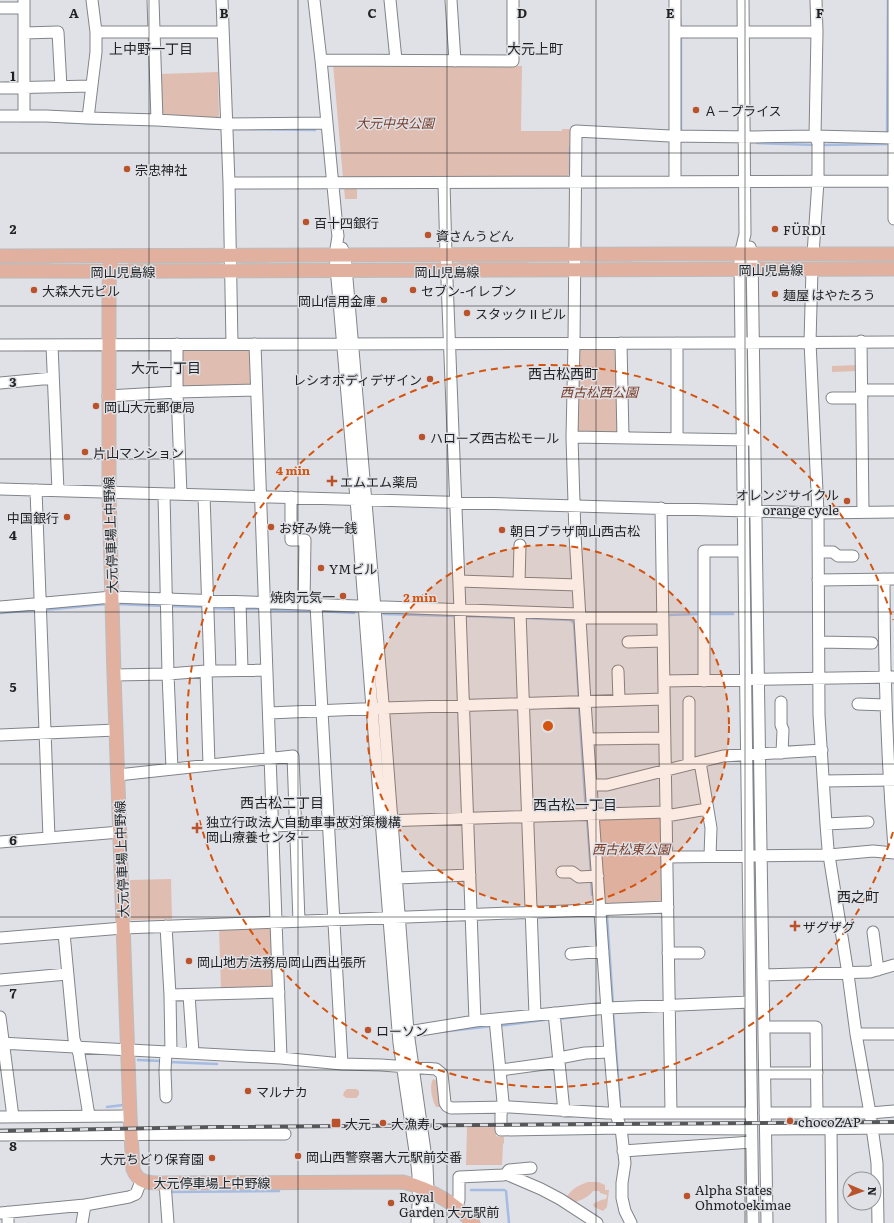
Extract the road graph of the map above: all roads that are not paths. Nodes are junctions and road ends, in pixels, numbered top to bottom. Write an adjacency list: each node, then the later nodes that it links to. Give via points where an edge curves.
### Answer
1 (92, 0): 14 (street)
2 (153, 0): 15 (street)
3 (222, 0): 16 (street)
4 (314, 0): 21 (street)
5 (390, 0): 22 (street)
6 (451, 0): 23 (street)
7 (513, 0): 23 (street, via 513,61)
8 (675, 0): 17 (street)
9 (743, 0): 18 (street)
10 (816, 0): 19 (street)
11 (894, 0): 27 (street)
12 (24, 4): 13 (street); 20 (street)
13 (0, 8)
14 (96, 32): 15 (street); 25 (street, via 96,52)
15 (154, 32): 16 (street); 32 (street)
16 (223, 32): 34 (street)
17 (679, 32): 18 (street); 36 (street)
18 (743, 32): 19 (street); 35 (street)
19 (817, 32): 38 (street)
20 (24, 33): 24 (street, via 58,32); 26 (street)
21 (321, 60): 22 (street); 33 (street)
22 (396, 60): 23 (street)
23 (455, 61)
24 (62, 86): 25 (street); 26 (street)
25 (89, 86): 31 (street)
26 (24, 87): 28 (street); 30 (street)
27 (894, 87): 37 (street)
28 (0, 88)
29 (0, 116): 30 (street)
30 (24, 116): 31 (street)
31 (88, 118): 32 (street)
32 (157, 120): 34 (street)
33 (327, 124): 34 (street); 46 (street)
34 (226, 128): 45 (street)
35 (743, 137): 36 (street); 38 (street); 44 (street)
36 (678, 138): 42 (street, via 576,131); 43 (street)
37 (894, 139): 38 (street); 39 (street)
38 (817, 142): 40 (street)
39 (894, 146): 41 (street)
40 (818, 181): 41 (street); 44 (street); 49 (street)
41 (894, 181): 48 (street)
42 (575, 182): 43 (street); 47 (street); 54 (street)
43 (675, 182): 44 (street)
44 (744, 182): 55 (street)
45 (229, 183): 46 (street); 51 (street)
46 (333, 183): 47 (street); 52 (street)
47 (444, 183): 53 (street)
48 (894, 218)
49 (814, 254): 50 (main road, 岡山児島線); 55 (main road, 岡山児島線)
50 (894, 254)
51 (230, 255): 52 (main road, 岡山児島線); 57 (main road, 岡山児島線); 65 (street)
52 (340, 255): 53 (main road, 岡山児島線); 66 (street)
53 (446, 255): 54 (main road, 岡山児島線); 61 (street)
54 (575, 255): 55 (main road, 岡山児島線); 62 (street)
55 (746, 255): 58 (street)
56 (0, 256): 57 (main road, 岡山児島線)
57 (111, 256): 64 (main road, 大元停車場上中野線)
58 (746, 269): 59 (main road, 岡山児島線); 62 (main road, 岡山児島線); 73 (street); 74 (street)
59 (812, 269): 60 (main road, 岡山児島線); 68 (street)
60 (894, 269)
61 (446, 270): 62 (main road, 岡山児島線); 66 (main road, 岡山児島線); 80 (street)
62 (575, 270): 70 (street)
63 (0, 271): 64 (main road, 岡山児島線)
64 (110, 271): 65 (main road, 岡山児島線); 75 (main road, 大元停車場上中野線)
65 (230, 271): 66 (main road, 岡山児島線); 77 (street)
66 (341, 272): 79 (street)
67 (860, 341): 68 (street); 69 (street); 88 (street)
68 (810, 342): 74 (street); 111 (street)
69 (894, 342)
70 (574, 343): 71 (street); 80 (street); 91 (street)
71 (621, 343): 72 (street); 92 (street)
72 (677, 343): 73 (street); 93 (street)
73 (741, 343): 74 (street); 94 (street)
74 (753, 343): 95 (street)
75 (109, 344): 76 (street); 82 (street); 89 (main road, 大元停車場上中野線)
76 (177, 344): 77 (street); 87 (street)
77 (232, 344): 78 (street)
78 (255, 344): 79 (street); 85 (street)
79 (347, 344): 80 (street); 105 (street)
80 (449, 344): 106 (street)
81 (0, 345): 82 (street)
82 (52, 345): 83 (street)
83 (53, 378): 84 (street); 98 (street)
84 (0, 383)
85 (256, 390): 87 (street); 103 (street)
86 (894, 390): 88 (street)
87 (177, 392): 89 (street); 101 (street)
88 (862, 394): 90 (street); 112 (street)
89 (108, 396): 99 (main road, 大元停車場上中野線)
90 (832, 398)
91 (572, 437): 92 (street); 107 (street)
92 (623, 438): 93 (street)
93 (677, 438): 94 (street)
94 (742, 439): 95 (street); 109 (street)
95 (754, 440): 110 (street)
96 (0, 489): 97 (street)
97 (36, 490): 98 (street); 131 (street)
98 (58, 491): 99 (street)
99 (109, 492): 100 (street); 123 (main road, 大元停車場上中野線)
100 (164, 494): 101 (street); 124 (street)
101 (181, 494): 102 (street)
102 (204, 495): 103 (street); 126 (street)
103 (261, 496): 104 (street); 129 (street)
104 (291, 497): 105 (street); 125 (street, via 291,540 305,540)
105 (361, 499): 106 (street); 130 (street)
106 (456, 502): 107 (street); 120 (street)
107 (574, 506): 108 (street); 122 (street)
108 (661, 508): 109 (street); 136 (street)
109 (743, 510): 110 (street); 115 (street)
110 (755, 511): 111 (street); 150 (street)
111 (818, 512): 112 (street); 116 (street)
112 (864, 512): 113 (street)
113 (894, 512)
114 (520, 545): 121 (street)
115 (744, 551): 149 (street); 152 (street, via 704,551)
116 (818, 552): 117 (street); 119 (street)
117 (853, 556)
118 (889, 579): 119 (street); 147 (street)
119 (818, 580): 139 (street)
120 (459, 581): 121 (street); 133 (street)
121 (518, 583): 122 (street)
122 (578, 585): 135 (street)
123 (112, 597): 124 (street); 131 (street); 146 (main road, 大元停車場上中野線)
124 (167, 604): 126 (street); 145 (street)
125 (304, 604): 129 (street); 132 (street)
126 (208, 605): 127 (street); 143 (street)
127 (240, 606): 129 (street); 141 (street)
128 (0, 607): 131 (street)
129 (264, 607): 142 (street)
130 (370, 607): 132 (street); 133 (street); 162 (street); 163 (street)
131 (41, 608): 167 (street)
132 (316, 609): 164 (street)
133 (461, 614): 134 (street); 161 (street)
134 (520, 616): 135 (street); 158 (street)
135 (579, 616): 136 (street); 155 (street)
136 (663, 618): 137 (street)
137 (663, 641): 138 (street); 151 (street)
138 (628, 642)
139 (819, 642): 140 (street); 148 (street)
140 (872, 643)
141 (242, 670): 142 (street); 143 (street)
142 (266, 670): 165 (street)
143 (208, 671): 145 (street); 177 (street)
144 (618, 671): 154 (street)
145 (168, 674): 146 (street); 178 (street)
146 (114, 675): 166 (main road, 大元停車場上中野線)
147 (889, 677): 148 (street); 160 (street)
148 (819, 678): 150 (street); 171 (street)
149 (746, 680): 150 (street); 152 (street); 174 (street)
150 (758, 680): 173 (street)
151 (664, 681): 152 (street); 153 (street)
152 (704, 681)
153 (664, 699): 154 (street); 169 (street)
154 (619, 700): 155 (street)
155 (581, 702): 158 (street); 170 (street)
156 (688, 702): 176 (street)
157 (781, 702): 172 (street)
158 (523, 704): 161 (street); 187 (street)
159 (858, 704): 160 (street)
160 (886, 705): 181 (street)
161 (463, 706): 163 (street); 188 (street)
162 (372, 708): 163 (street); 164 (street); 189 (street)
163 (384, 708): 189 (street)
164 (321, 711): 165 (street); 191 (street)
165 (269, 713): 175 (street)
166 (116, 730): 167 (street); 180 (main road, 大元停車場上中野線)
167 (45, 734): 168 (street); 196 (street)
168 (0, 735)
169 (664, 738): 170 (street); 179 (street)
170 (588, 739): 183 (street)
171 (822, 750): 172 (street); 182 (street)
172 (782, 753): 173 (street)
173 (759, 754): 174 (street); 203 (street)
174 (747, 755): 176 (street, via 723,756); 202 (street)
175 (270, 759): 177 (street); 193 (street, via 293,756); 194 (street)
176 (695, 763): 179 (street); 184 (street)
177 (209, 765): 178 (street)
178 (172, 769): 180 (street)
179 (665, 771): 183 (street, via 607,785); 185 (street)
180 (118, 774): 195 (main road, 大元停車場上中野線)
181 (891, 780): 182 (street); 198 (street)
182 (824, 781): 192 (street)
183 (591, 785): 186 (street)
184 (707, 809): 185 (street); 201 (street, via 711,828)
185 (666, 814): 186 (street); 204 (street)
186 (589, 815): 187 (street); 207 (street)
187 (527, 817): 188 (street); 211 (street)
188 (468, 818): 189 (street); 206 (street)
189 (387, 821): 191 (street); 208 (street); 213 (street)
190 (868, 822): 192 (street)
191 (328, 824): 193 (street); 214 (street)
192 (826, 824): 200 (street)
193 (295, 825): 194 (street); 215 (street)
194 (273, 826): 216 (street)
195 (120, 832): 196 (street); 218 (main road, 大元停車場上中野線)
196 (49, 838): 197 (street)
197 (0, 842)
198 (894, 848)
199 (894, 853): 200 (street, via 873,851)
200 (829, 855): 203 (street); 229 (street)
201 (710, 856): 202 (street); 204 (street)
202 (748, 856): 203 (street); 235 (street)
203 (761, 856): 230 (street)
204 (666, 857): 209 (street)
205 (562, 872): 207 (street, via 572,872 578,877)
206 (470, 875): 208 (street); 212 (street)
207 (593, 876): 210 (street)
208 (397, 878): 213 (street)
209 (668, 907): 210 (street); 223 (street)
210 (600, 910): 211 (street); 222 (street)
211 (531, 912): 212 (street); 238 (street)
212 (471, 914): 213 (street); 241 (street)
213 (395, 917): 214 (street); 244 (street); 256 (street, via 399,1043)
214 (334, 920): 215 (street); 255 (street)
215 (299, 921): 216 (street)
216 (276, 922): 217 (street); 232 (street)
217 (166, 926): 218 (street); 233 (street)
218 (123, 928): 220 (street); 249 (main road, 大元停車場上中野線)
219 (873, 932): 227 (street)
220 (64, 933): 221 (street); 228 (street)
221 (0, 938)
222 (603, 951): 225 (street); 237 (street)
223 (668, 953): 224 (street); 236 (street)
224 (699, 953)
225 (571, 954)
226 (894, 965): 227 (street)
227 (878, 970): 229 (street)
228 (68, 974): 231 (street); 248 (street)
229 (848, 974): 230 (street); 245 (street)
230 (763, 975): 243 (street)
231 (0, 980)
232 (279, 992): 234 (street); 253 (street)
233 (170, 995): 234 (street); 252 (street)
234 (189, 995): 251 (street)
235 (750, 1002): 236 (street); 266 (street)
236 (669, 1006): 237 (street); 265 (street)
237 (609, 1010): 240 (street); 250 (street)
238 (535, 1015): 240 (street); 242 (street)
239 (0, 1017): 247 (street)
240 (555, 1017): 254 (street)
241 (475, 1022): 242 (street); 244 (street)
242 (496, 1023): 257 (street)
243 (764, 1027): 258 (street); 259 (street, via 816,1027)
244 (408, 1032): 256 (street)
245 (856, 1034): 246 (street); 269 (street)
246 (894, 1034)
247 (1, 1043): 248 (street); 273 (street)
248 (76, 1047): 249 (street); 270 (street)
249 (128, 1051): 252 (street); 271 (main road, 大元停車場上中野線)
250 (610, 1052): 254 (street, via 585,1053); 264 (street)
251 (193, 1054): 252 (street); 253 (street)
252 (167, 1057): 260 (street)
253 (281, 1058): 255 (street)
254 (559, 1060): 257 (street); 262 (street)
255 (342, 1064): 256 (street)
256 (408, 1067): 261 (street, via 439,1071 443,1079 444,1099 451,1108); 288 (street, via 417,1165)
257 (500, 1070): 261 (street)
258 (765, 1073): 259 (street); 267 (street)
259 (817, 1073): 268 (street)
260 (166, 1097)
261 (503, 1107): 262 (street); 274 (street, via 501,1130)
262 (564, 1111): 264 (street)
263 (894, 1111): 269 (street)
264 (615, 1112): 265 (street); 274 (street)
265 (671, 1112): 266 (street)
266 (751, 1113): 277 (street)
267 (765, 1113): 268 (street); 278 (street)
268 (817, 1113): 269 (street)
269 (870, 1113): 275 (street)
270 (89, 1116): 271 (street); 273 (street)
271 (130, 1116): 282 (main road, 大元停車場上中野線)
272 (0, 1117): 273 (street)
273 (13, 1117)
274 (621, 1128): 277 (street); 284 (street)
275 (872, 1128): 276 (street); 279 (street); 304 (street, via 877,1163)
276 (894, 1128)
277 (751, 1129): 283 (street)
278 (766, 1129): 279 (street); 302 (street)
279 (831, 1129): 303 (street)
280 (285, 1134): 282 (street)
281 (0, 1135): 282 (street)
282 (131, 1136): 287 (main road, 大元停車場上中野線, via 133,1169)
283 (752, 1142): 284 (street); 301 (street)
284 (626, 1151): 300 (street, via 622,1198)
285 (531, 1168): 286 (street, via 509,1170)
286 (506, 1174): 291 (street, via 459,1177); 299 (street, via 560,1199)
287 (141, 1181): 289 (main road, 大元停車場上中野線); 290 (street, via 136,1194 129,1198)
288 (424, 1188): 289 (main road, 大元停車場上中野線, via 398,1182); 291 (main road, 大元停車場上中野線); 296 (street); 297 (street)
289 (165, 1189): 295 (street)
290 (86, 1205): 292 (street); 294 (street)
291 (457, 1207): 298 (main road, 大元停車場上中野線)
292 (4, 1212): 293 (street)
293 (8, 1223)
294 (82, 1223)
295 (168, 1223)
296 (417, 1223)
297 (428, 1223)
298 (473, 1223)
299 (597, 1223)
300 (631, 1223)
301 (753, 1223)
302 (766, 1223)
303 (832, 1223)
304 (878, 1223)

